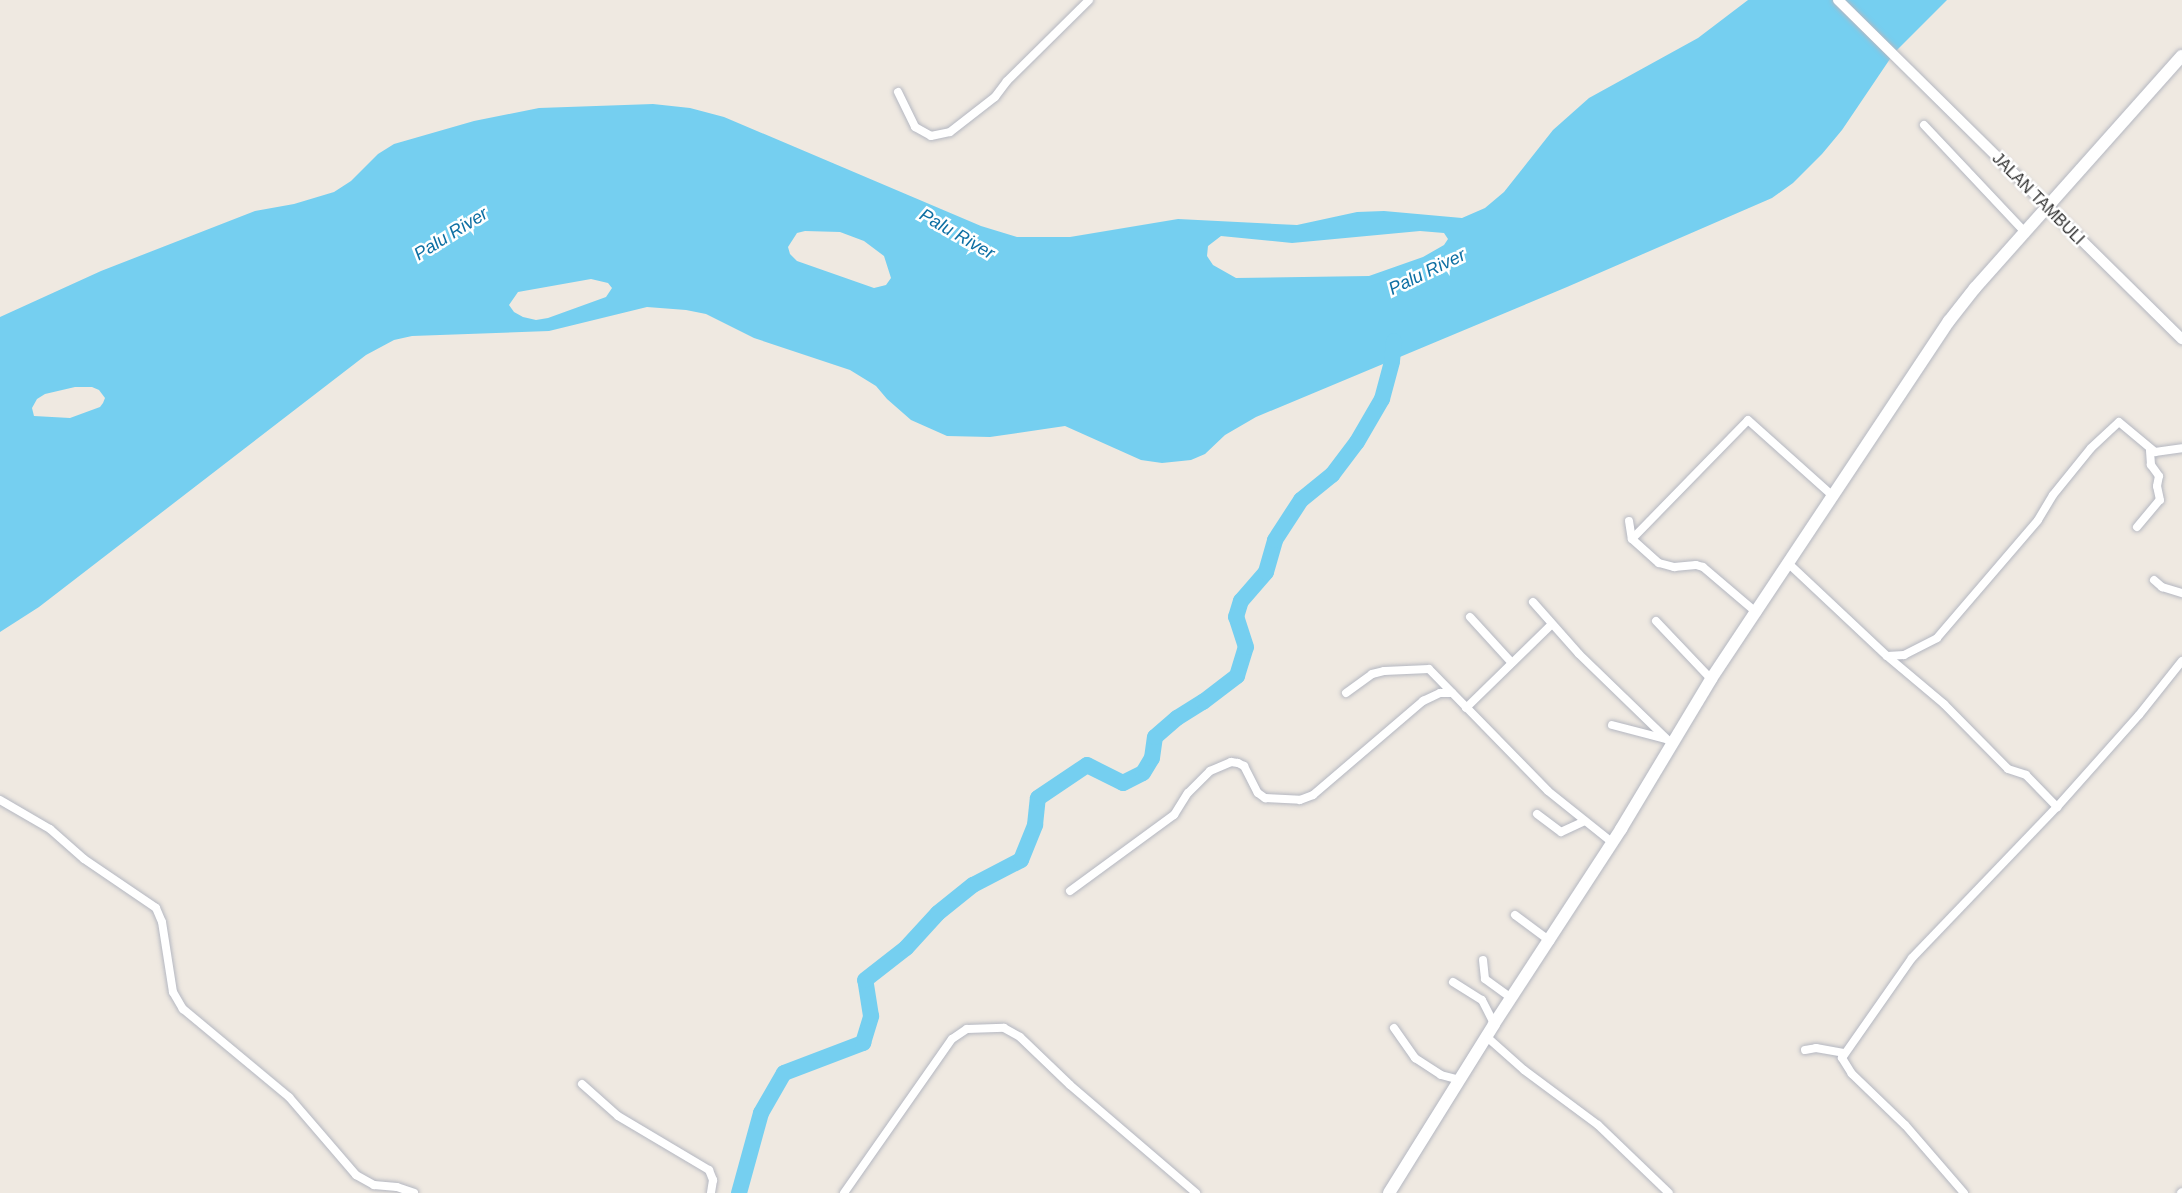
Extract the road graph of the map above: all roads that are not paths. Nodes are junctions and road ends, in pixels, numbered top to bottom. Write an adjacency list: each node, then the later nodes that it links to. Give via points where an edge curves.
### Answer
1 (1089, 0): 4 (street, via 995,97 950,132 932,136 915,127)
2 (1838, 0): 6 (street, JALAN TAMBULI)
3 (2182, 56): 6 (main road)
4 (898, 92)
5 (1924, 125): 7 (street)
6 (2046, 207): 7 (main road); 8 (street, JALAN TAMBULI)
7 (2025, 232): 11 (main road, via 1948,321)
8 (2182, 339)
9 (2182, 448): 10 (street)
10 (2150, 450): 13 (street, via 2151,465 2159,476 2160,500); 23 (street, via 2123,423 2116,424 2091,448 2038,520 1937,638 1904,655)
11 (1834, 497): 14 (street, via 1748,420); 15 (main road)
12 (1629, 521): 14 (street)
13 (2137, 527)
14 (1632, 540): 19 (street, via 1664,566 1703,567)
15 (1789, 564): 19 (main road); 23 (street)
16 (2154, 580): 17 (street)
17 (2182, 593)
18 (1533, 602): 22 (street)
19 (1757, 613): 26 (main road)
20 (1470, 617): 25 (street)
21 (1656, 621): 26 (street)
22 (1552, 624): 25 (street); 31 (street)
23 (1887, 656): 33 (street, via 1944,704 2008,769 2026,775)
24 (2182, 661): 33 (street)
25 (1512, 663): 29 (street)
26 (1711, 679): 31 (main road)
27 (1346, 693): 28 (street, via 1372,674 1423,668 1429,669)
28 (1452, 693): 29 (street); 37 (street, via 1440,693 1423,701 1313,795 1300,800 1265,798 1238,763 1230,762 1210,771 1188,793 1174,815)
29 (1466, 708): 35 (street, via 1548,791)
30 (1612, 725): 31 (street)
31 (1670, 742): 36 (main road)
32 (0, 800): 50 (street, via 50,829 84,859 150,902 162,922 173,992 183,1009 289,1097 356,1175 374,1185)
33 (2058, 807): 47 (street, via 1912,958)
34 (1538, 814): 35 (street, via 1561,832)
35 (1585, 821): 36 (street)
36 (1612, 843): 39 (main road)
37 (1070, 891)
38 (1515, 915): 39 (street)
39 (1550, 941): 42 (main road)
40 (1483, 960): 42 (street, via 1485,979)
41 (1453, 982): 43 (street, via 1482,1000)
42 (1511, 998): 43 (main road)
43 (1494, 1024): 45 (main road)
44 (1394, 1028): 48 (street, via 1415,1058 1442,1075)
45 (1488, 1038): 48 (main road); 55 (street, via 1598,1125)
46 (1805, 1050): 47 (street)
47 (1844, 1053): 56 (street, via 1846,1068 1905,1125)
48 (1460, 1080): 54 (main road)
49 (582, 1084): 51 (street, via 618,1116 709,1170 713,1180)
50 (414, 1193)
51 (711, 1193)
52 (844, 1193): 53 (street, via 952,1039 966,1029 1004,1028 1020,1037)
53 (1196, 1193)
54 (1389, 1193)
55 (1669, 1193)
56 (1964, 1193)

